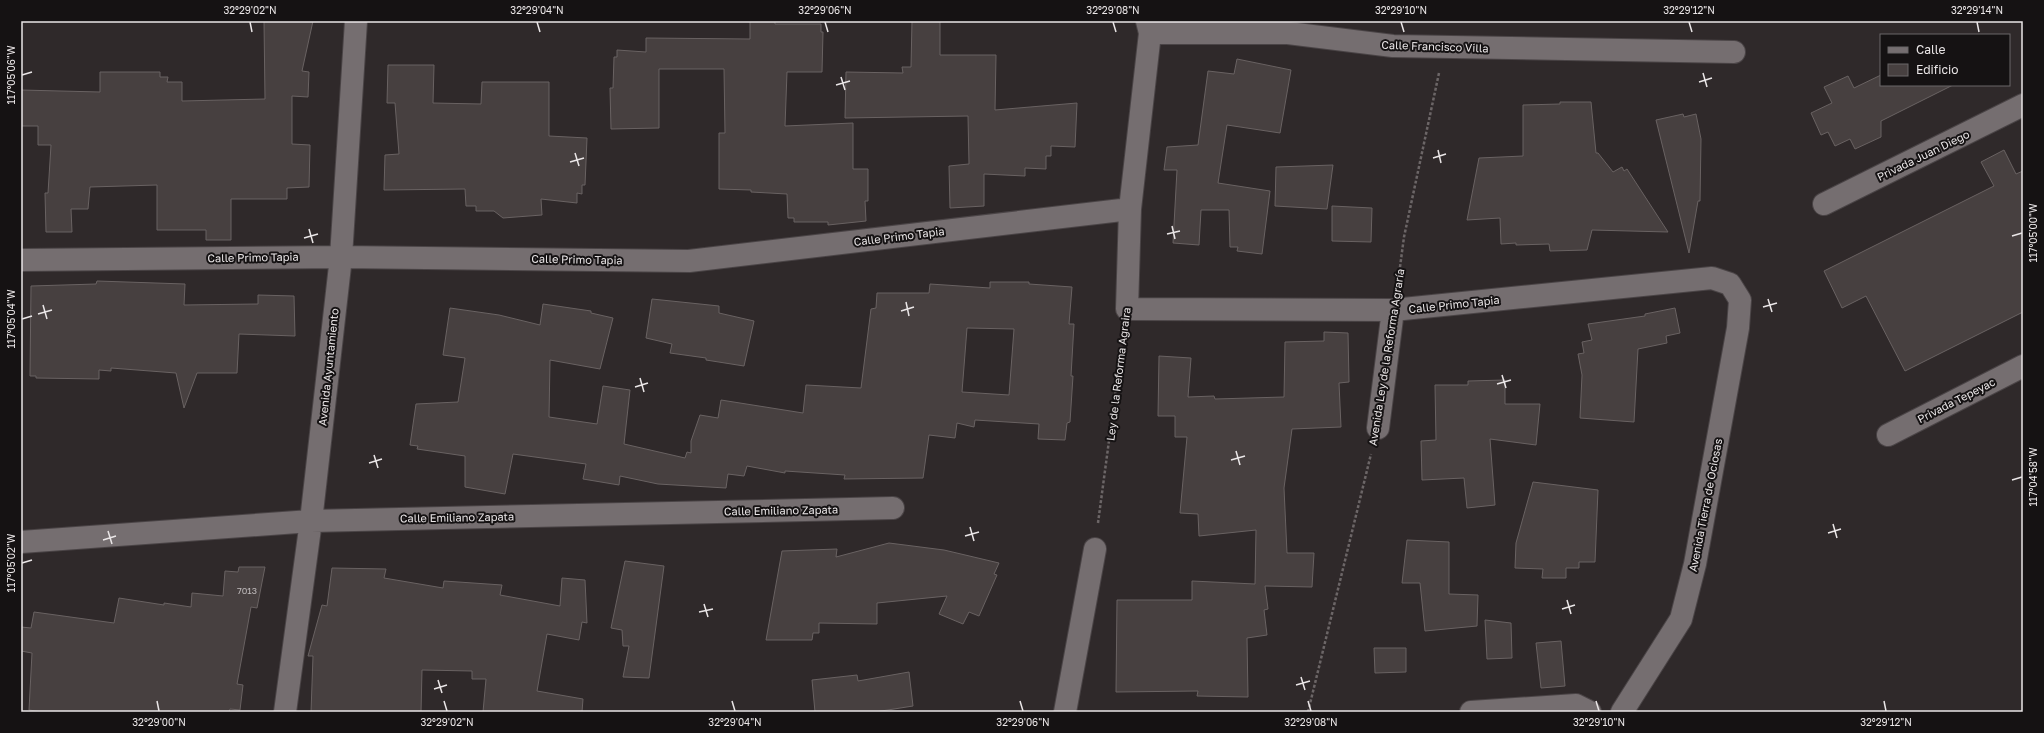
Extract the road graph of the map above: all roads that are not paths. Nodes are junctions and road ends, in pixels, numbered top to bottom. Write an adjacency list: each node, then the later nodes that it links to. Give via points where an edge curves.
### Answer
1 (356, 21): 9 (street, Avenida Ayuntamiento)
2 (1308, 21): 4 (street)
3 (1149, 27): 4 (street, Calle Francisco Villa); 8 (street, Ley de la Reforma Agraira)
4 (1288, 33): 5 (street, Calle Francisco Villa, via 1393,46)
5 (1734, 52)
6 (2023, 105): 7 (street, Privada Juan Diego)
7 (1824, 204)
8 (1130, 209): 9 (street, Calle Primo Tapia, via 689,261); 12 (street, Ley de la Reforma Agraira)
9 (341, 256): 10 (street, Calle Primo Tapia); 18 (street, Avenida Ayuntamiento)
10 (21, 260)
11 (1730, 284): 13 (street, Calle Primo Tapia, via 1712,278); 25 (street, Avenida Tierra de Ociosas, via 1740,300 1738,328 1695,564 1681,619)
12 (1127, 309): 13 (street, Calle Primo Tapia)
13 (1393, 310): 15 (street, Avenida Ley de la Reforma Agraría)
14 (2023, 366): 16 (street, Privada Tepeyac)
15 (1378, 428)
16 (1888, 435)
17 (893, 508): 18 (street, Calle Emiliano Zapata)
18 (311, 521): 19 (street, Calle Emiliano Zapata); 21 (street, Avenida Ayuntamiento)
19 (21, 542)
20 (1095, 549): 22 (street)
21 (285, 712)
22 (1065, 712)
23 (1471, 712): 24 (street, via 1576,705)
24 (1590, 712)
25 (1622, 712)

